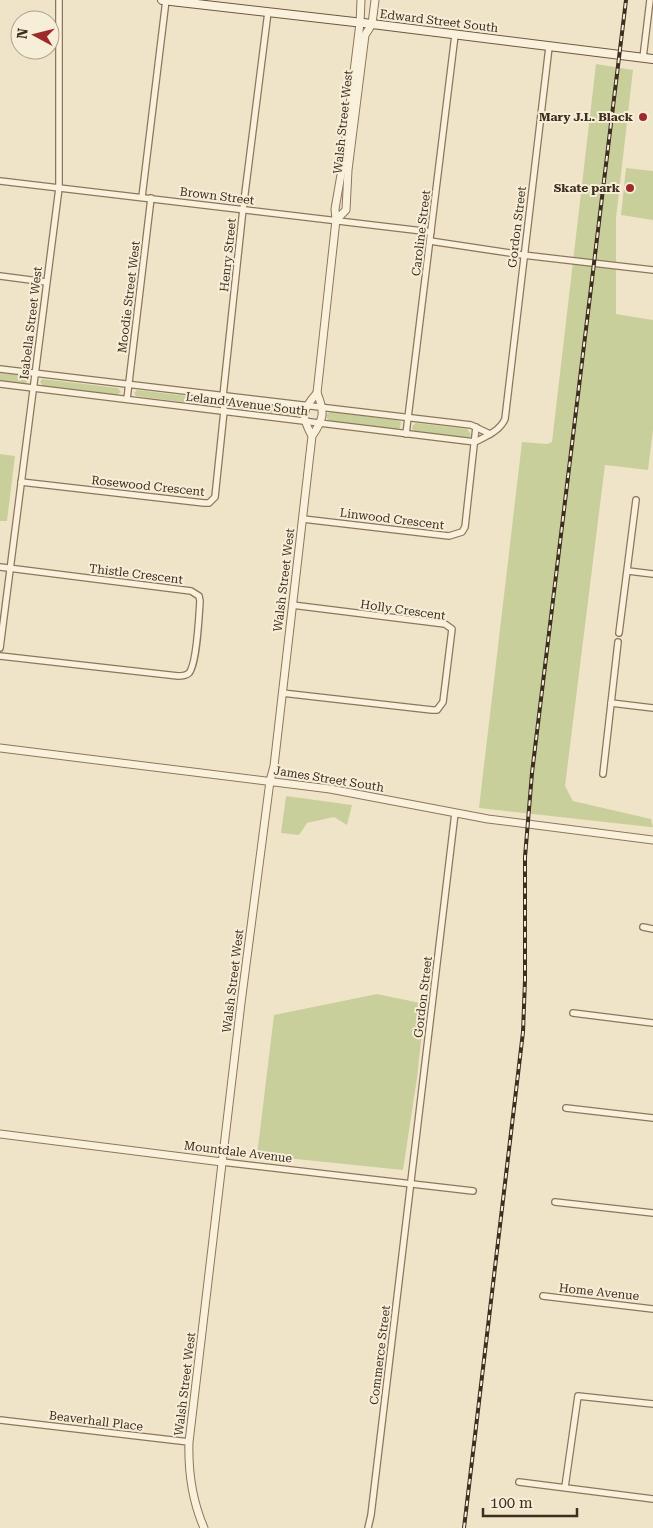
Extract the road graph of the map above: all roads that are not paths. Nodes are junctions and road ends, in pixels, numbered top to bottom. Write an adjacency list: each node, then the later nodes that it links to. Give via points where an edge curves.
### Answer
1 (59, 0): 14 (street, Isabella Street West)
2 (164, 0): 6 (main road, Edward Street South); 15 (street)
3 (361, 0): 7 (street, Walsh Street West)
4 (375, 0): 8 (street, Walsh Street West)
5 (650, 0): 11 (street)
6 (268, 12): 7 (main road, Edward Street South); 17 (street, Henry Street)
7 (360, 22): 8 (main road, Edward Street South); 18 (street, Walsh Street West)
8 (372, 24): 9 (main road, Edward Street South); 18 (street, Walsh Street West, via 364,35 346,210)
9 (455, 35): 10 (main road, Edward Street South); 19 (street, Caroline Street)
10 (549, 47): 11 (main road, Edward Street South); 21 (street, Gordon Street)
11 (643, 58): 12 (main road, Edward Street South)
12 (653, 59)
13 (0, 181): 14 (street, Brown Street)
14 (59, 188): 15 (street, Brown Street); 24 (street, Isabella Street West)
15 (142, 197): 16 (street, Brown Street)
16 (151, 198): 17 (street, Brown Street); 28 (street, Moodie Street West)
17 (243, 209): 18 (street, Brown Street); 31 (street, Henry Street)
18 (336, 220): 19 (street, Brown Street); 30 (street, Walsh Street West)
19 (431, 232): 20 (street, Caroline Street)
20 (430, 241): 21 (street); 36 (street, Caroline Street)
21 (523, 254): 22 (street); 41 (street, Gordon Street, via 506,410 503,423)
22 (653, 270)
23 (0, 276): 24 (street)
24 (46, 282): 26 (street, Isabella Street West)
25 (0, 369): 26 (street, Leland Avenue South)
26 (34, 374): 28 (street, Leland Avenue South); 29 (street, Isabella Street West)
27 (0, 384): 29 (street, Leland Avenue South)
28 (129, 385): 31 (street, Leland Avenue South); 32 (street, Moodie Street West)
29 (32, 388): 32 (street, Leland Avenue South); 44 (street, Isabella Street West)
30 (317, 393): 33 (street); 34 (street, Walsh Street West)
31 (223, 396): 33 (street, Leland Avenue South); 35 (street, Henry Street)
32 (127, 399): 35 (street, Leland Avenue South)
33 (306, 405): 34 (street, Leland Avenue South); 37 (street)
34 (323, 407): 36 (street, Leland Avenue South); 38 (street, Walsh Street West)
35 (224, 411): 37 (street, Leland Avenue South); 44 (street, Rosewood Crescent, via 215,497 209,503)
36 (408, 418): 39 (street, Leland Avenue South); 40 (street, Caroline Street)
37 (304, 421): 38 (street, Leland Avenue South); 42 (street)
38 (321, 423): 40 (street, Leland Avenue South); 42 (street, Walsh Street West)
39 (476, 428): 41 (street, Leland Avenue South); 43 (street, Linwood Crescent)
40 (406, 434): 43 (street, Leland Avenue South)
41 (490, 434): 43 (street)
42 (312, 436): 46 (street, Walsh Street West)
43 (474, 442): 46 (street, Linwood Crescent, via 465,527 456,535)
44 (21, 482): 48 (street, Isabella Street West)
45 (636, 500): 49 (street)
46 (303, 519): 51 (street, Walsh Street West)
47 (0, 567): 48 (street)
48 (10, 569): 54 (street, Isabella Street West); 55 (street, Thistle Crescent, via 196,592 200,601 194,662 188,674 178,676)
49 (628, 571): 50 (street); 52 (street)
50 (653, 574)
51 (292, 605): 56 (street, Walsh Street West); 56 (street, Holly Crescent, via 445,624 452,629 443,702 437,710)
52 (619, 633)
53 (618, 642): 57 (street)
54 (0, 648)
55 (0, 656)
56 (282, 693): 61 (street, Walsh Street West)
57 (611, 703): 58 (street); 60 (street)
58 (653, 708)
59 (0, 748): 61 (street, James Street South)
60 (603, 774)
61 (270, 781): 62 (street, James Street South, via 354,792); 71 (street, Walsh Street West)
62 (455, 813): 63 (street, James Street South); 72 (street, Gordon Street)
63 (653, 840)
64 (643, 928): 65 (street)
65 (653, 929)
66 (573, 1013): 67 (street)
67 (653, 1023)
68 (566, 1108): 69 (street)
69 (653, 1118)
70 (0, 1134): 71 (street, Mountdale Avenue)
71 (222, 1162): 72 (street, Mountdale Avenue); 80 (street, Walsh Street West)
72 (410, 1184): 73 (street, Mountdale Avenue); 85 (street, Commerce Street)
73 (472, 1191)
74 (555, 1202): 75 (street)
75 (653, 1213)
76 (543, 1296): 77 (street, Home Avenue)
77 (653, 1308)
78 (653, 1404): 82 (street, via 578,1396)
79 (0, 1420): 80 (street, Beaverhall Place)
80 (189, 1442): 84 (street, Walsh Street West, via 190,1481)
81 (519, 1482): 82 (street)
82 (565, 1487): 83 (street)
83 (653, 1499)
84 (204, 1528)
85 (368, 1528)

